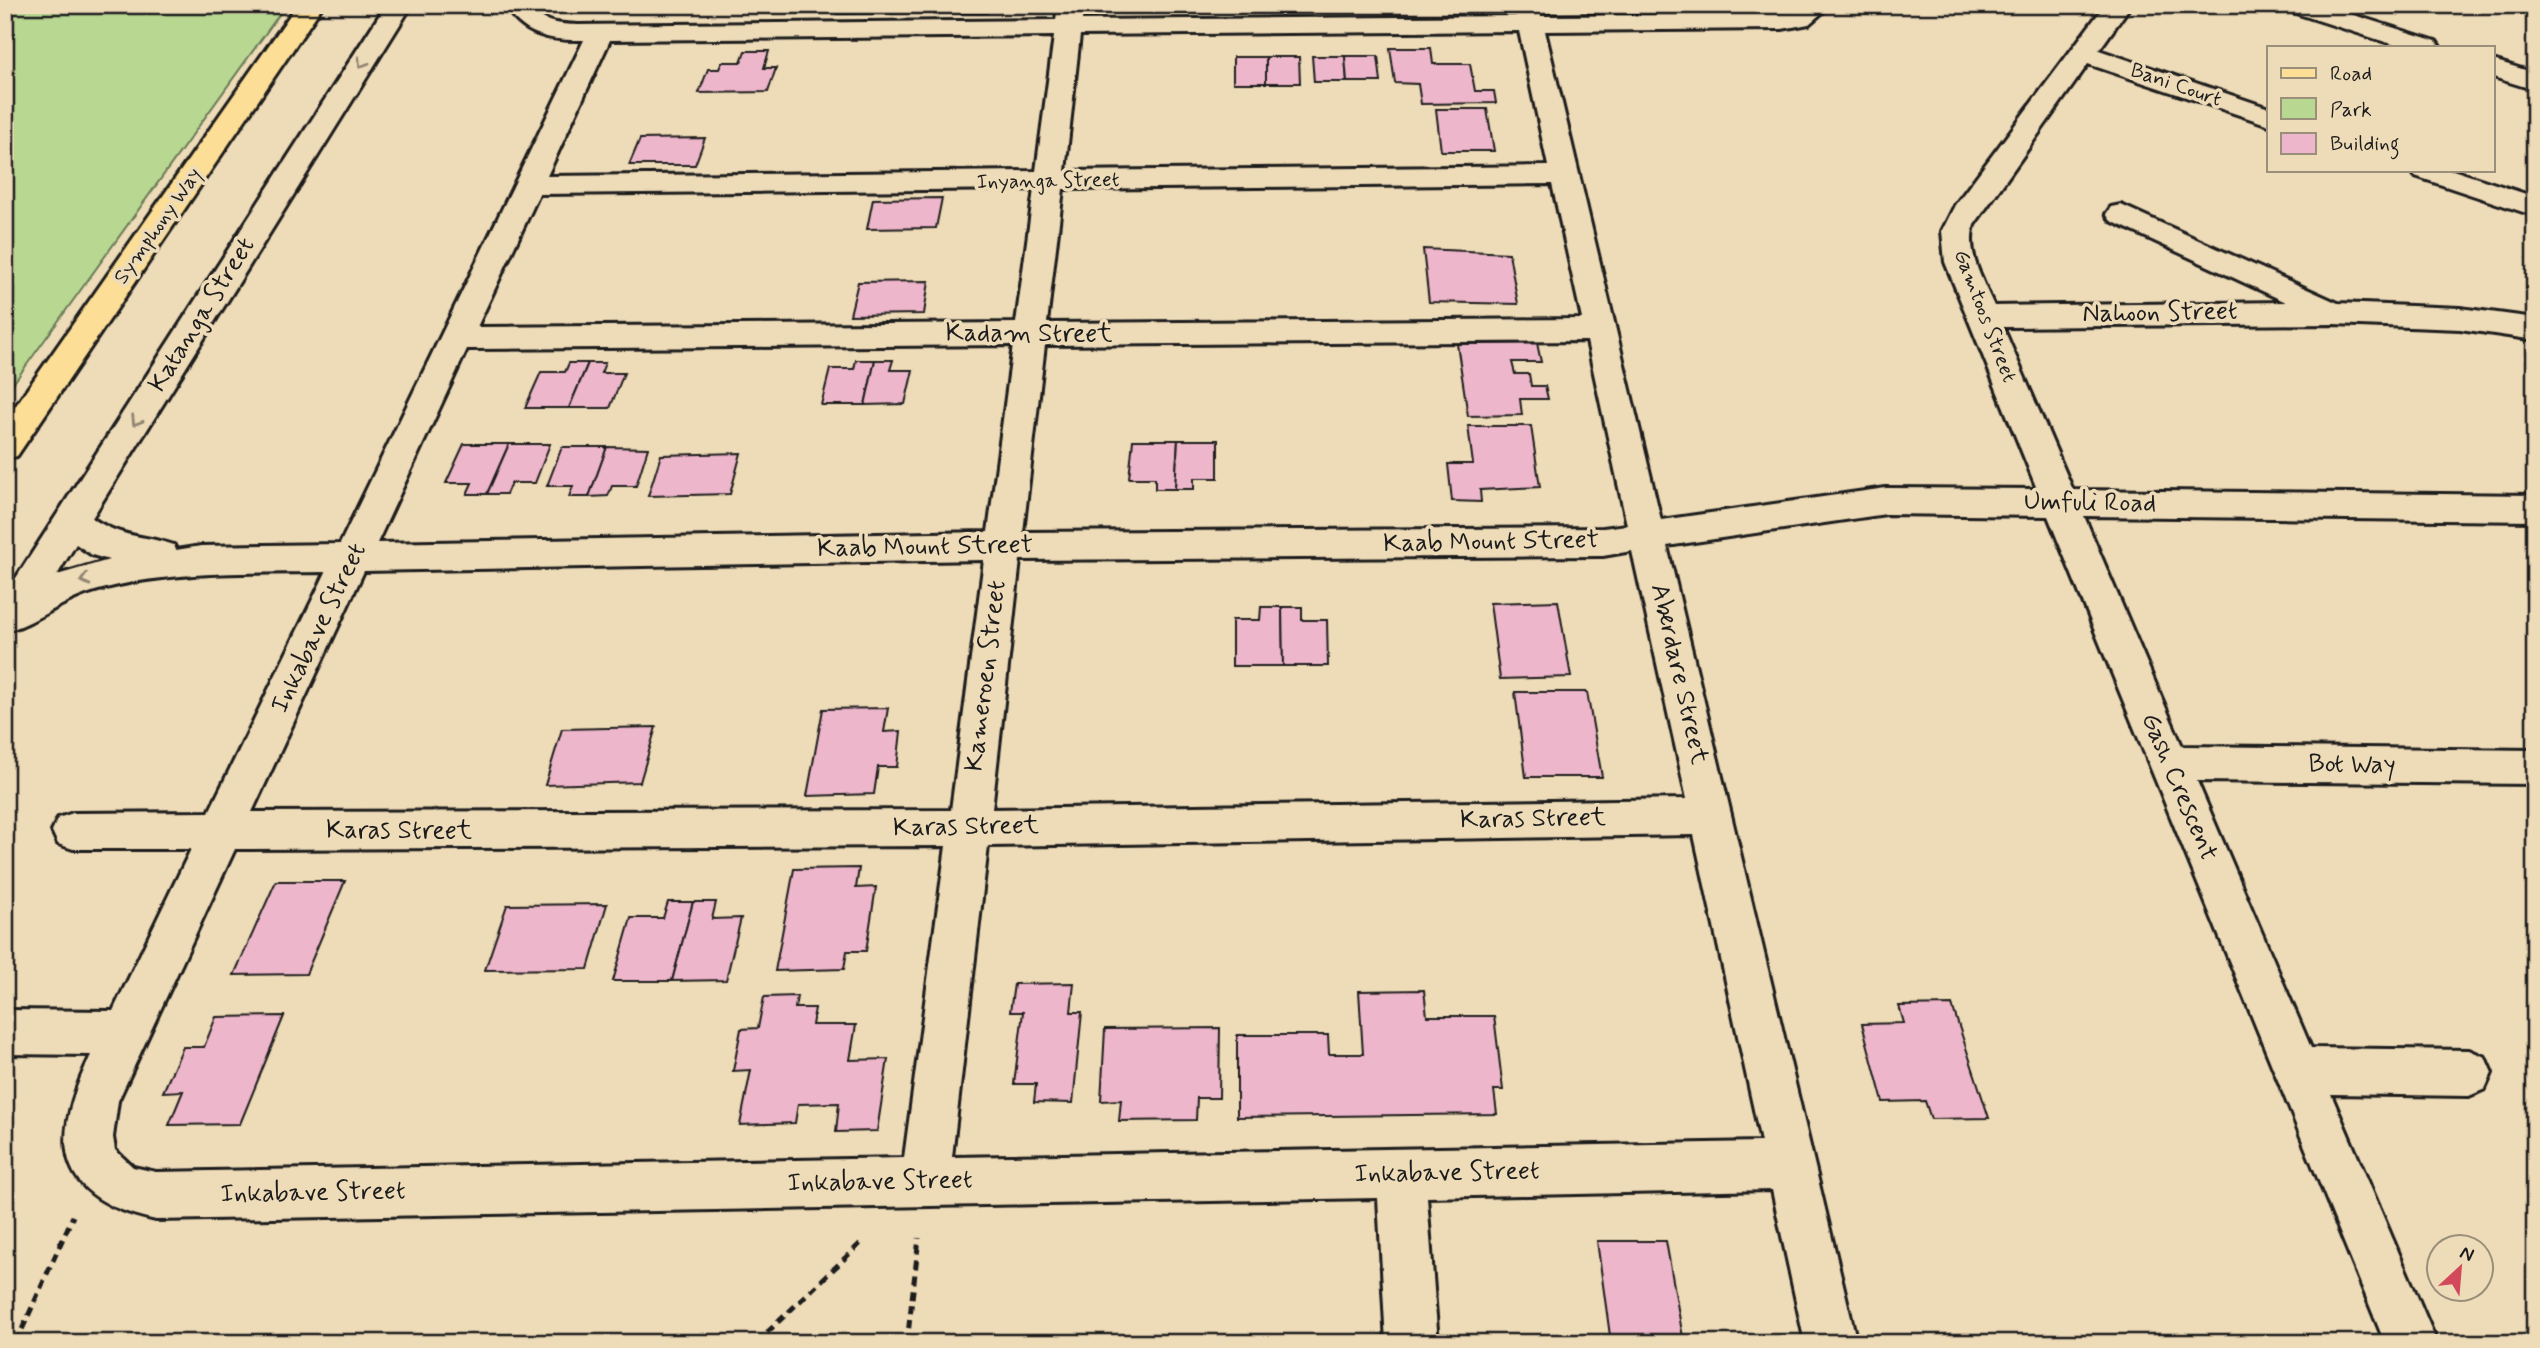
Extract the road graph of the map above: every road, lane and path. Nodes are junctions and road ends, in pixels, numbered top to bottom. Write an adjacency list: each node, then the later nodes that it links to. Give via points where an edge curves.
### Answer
1 (310, 5): 27 (main road, Symphony Way)
2 (399, 5): 30 (street, Katanga Street, one-way to 30)
3 (518, 5): 9 (street, via 526,19 546,29)
4 (1818, 5): 7 (street, via 1800,19 1782,21)
5 (2118, 5): 11 (street, Gamtoos Street)
6 (2295, 5): 10 (street)
7 (1529, 15): 8 (street); 16 (street, Aberdare Street)
8 (1070, 16): 9 (street); 17 (street, Kameroen Street)
9 (601, 32): 18 (street, Inkabave Street)
10 (2424, 46)
11 (2083, 53): 14 (street, Bani Court); 22 (street, Gamtoos Street, via 1955,229 1960,262)
12 (2494, 68): 13 (street)
13 (2535, 82)
14 (2267, 116)
15 (2431, 172): 19 (street)
16 (1565, 174): 17 (street, Inyanga Street); 24 (street, Aberdare Street)
17 (1048, 181): 18 (street, Inyanga Street); 25 (street, Kameroen Street)
18 (530, 185): 26 (street, Inkabave Street)
19 (2535, 207)
20 (2121, 214): 21 (street, Nahoon Street)
21 (2337, 313): 22 (street, Nahoon Street); 23 (street, Nahoon Street, via 2503,322)
22 (1983, 317): 28 (street, Gamtoos Street)
23 (2535, 329)
24 (1600, 330): 25 (street, Kadam Street); 31 (street, Aberdare Street)
25 (1028, 334): 26 (street, Kadam Street); 32 (street, Kameroen Street)
26 (458, 338): 33 (street, Inkabave Street)
27 (5, 447)
28 (2061, 503): 29 (street, Umfuli Road); 31 (street, Umfuli Road, via 1886,501); 36 (street, Gash Crescent)
29 (2535, 508)
30 (72, 522): 34 (street, Kaab Mount Street, via 105,545); 35 (street, Katanga Street)
31 (1648, 534): 32 (street, Kaab Mount Street, via 1603,542); 38 (street, Aberdare Street)
32 (1002, 546): 33 (street, Kaab Mount Street); 39 (street, Kameroen Street)
33 (355, 555): 34 (street, Kaab Mount Street); 41 (street, Inkabave Street)
34 (201, 560): 35 (street, Kaab Mount Street, one-way to 35, via 74,583)
35 (9, 619)
36 (2169, 763): 37 (street, Bot Way); 44 (street, Gash Crescent)
37 (2535, 767)
38 (1712, 817): 39 (street, Karas Street); 46 (street, Aberdare Street)
39 (968, 828): 41 (street, Karas Street); 49 (street, Kameroen Street)
40 (73, 831): 41 (street, Karas Street)
41 (221, 832): 43 (street, Inkabave Street)
42 (5, 1032): 43 (street)
43 (125, 1033): 47 (street, Inkabave Street, via 94,1098 88,1123 88,1147)
44 (2297, 1071): 45 (street); 56 (street, Gash Crescent)
45 (2469, 1073)
46 (1791, 1166): 48 (street, Inkabave Street); 55 (street, Aberdare Street)
47 (95, 1167): 49 (street, Inkabave Street, via 110,1182 131,1192 156,1196); 51 (path)
48 (1401, 1174): 49 (street, Inkabave Street); 54 (street)
49 (925, 1181): 53 (path)
50 (865, 1238): 52 (path)
51 (16, 1343)
52 (756, 1343)
53 (907, 1343)
54 (1412, 1343)
55 (1831, 1343)
56 (2411, 1343)

